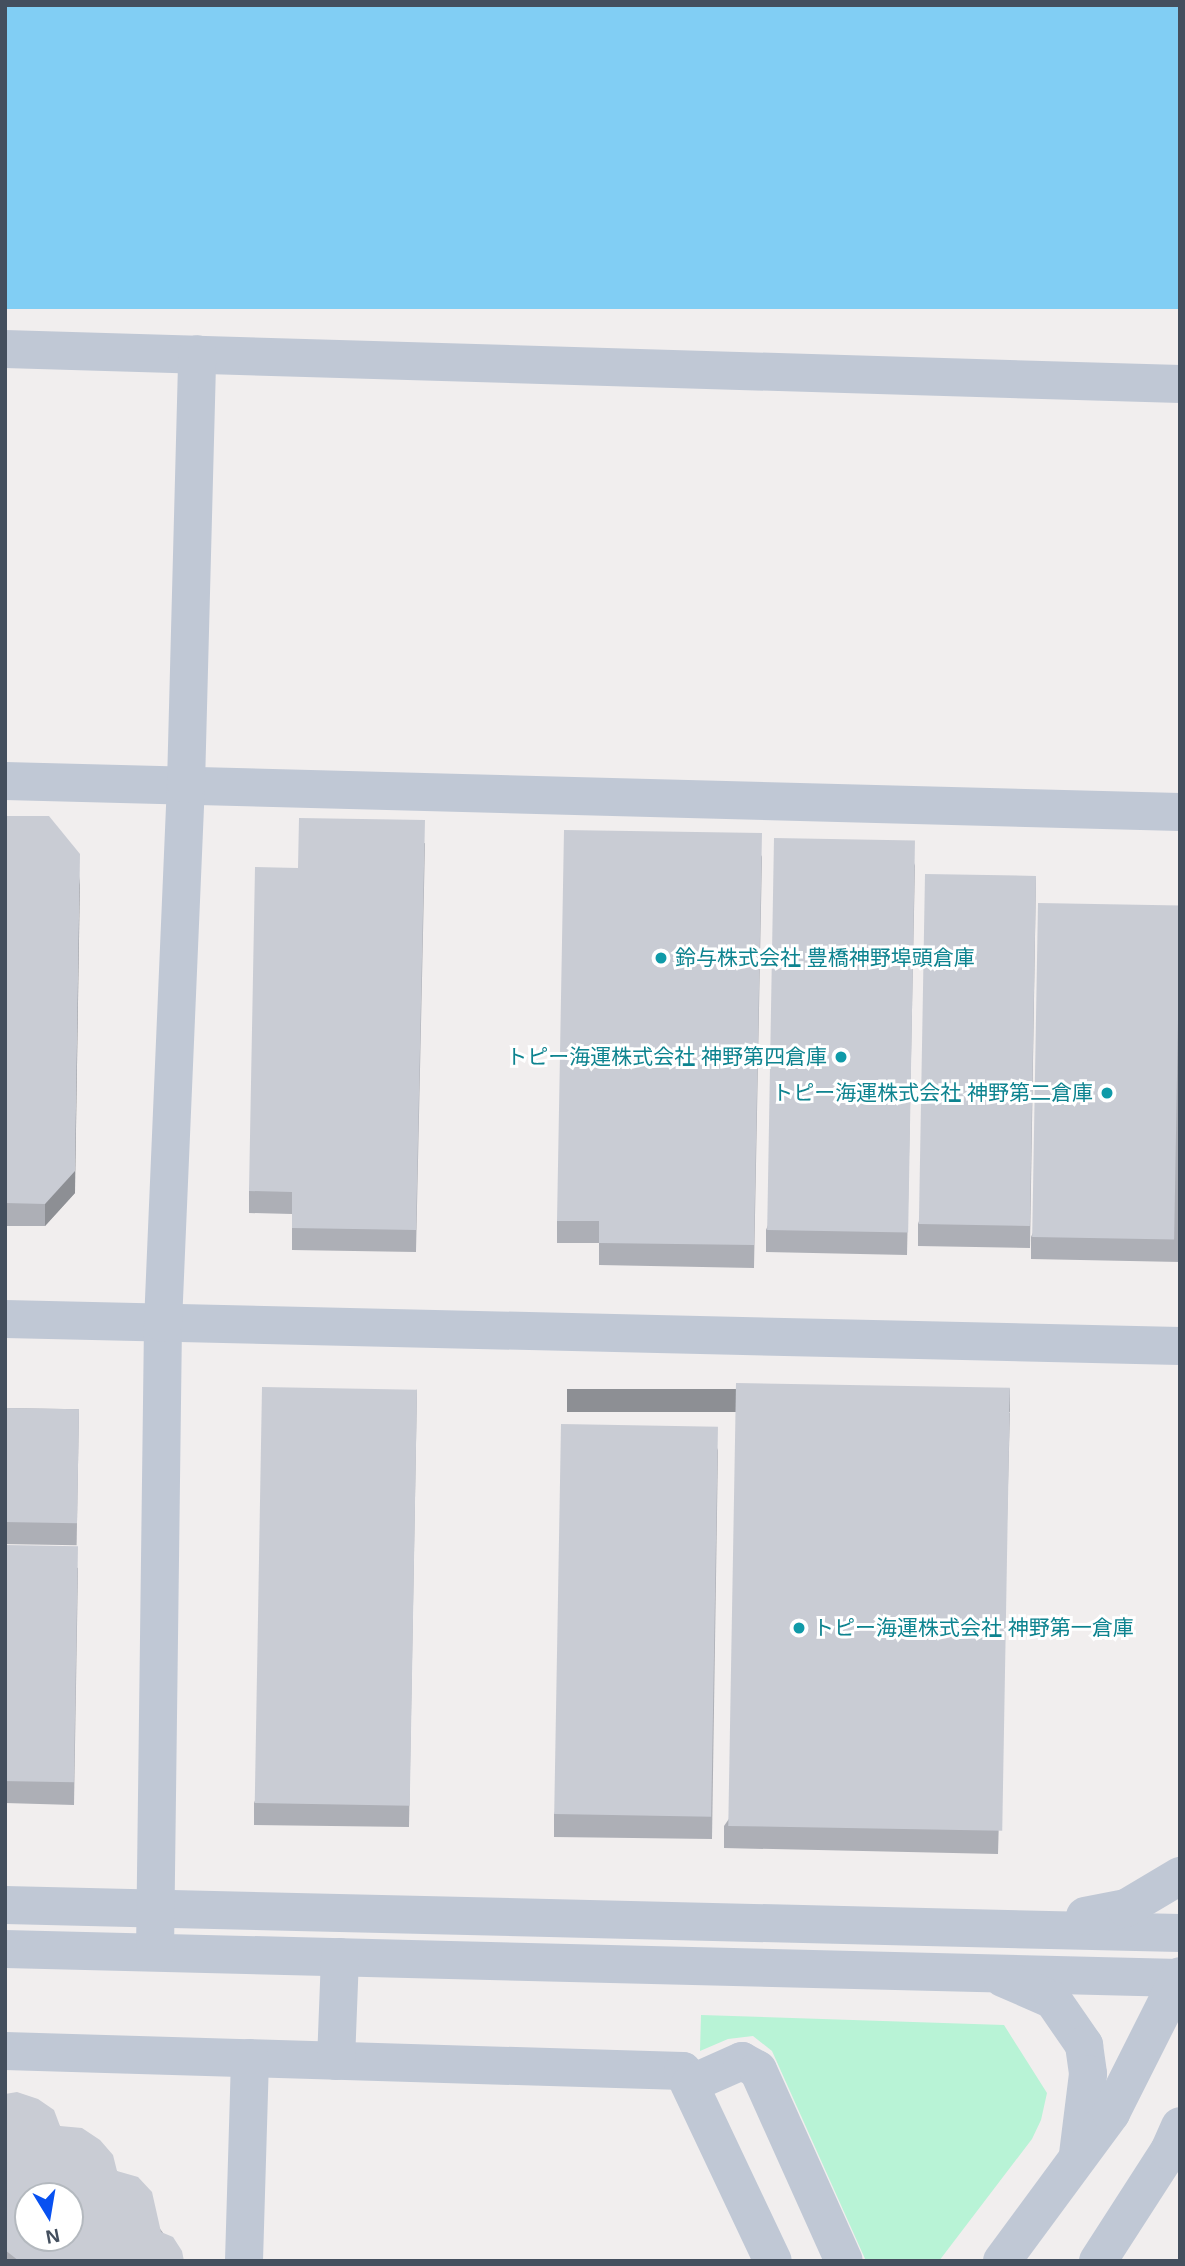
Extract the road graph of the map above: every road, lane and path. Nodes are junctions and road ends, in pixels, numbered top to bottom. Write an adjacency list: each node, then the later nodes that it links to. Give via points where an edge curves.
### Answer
1 (5, 349): 2 (street)
2 (197, 354): 3 (street); 5 (street)
3 (1180, 384)
4 (5, 781): 5 (street)
5 (186, 784): 6 (street); 8 (street)
6 (1180, 812)
7 (5, 1319): 8 (street)
8 (163, 1324): 9 (street); 12 (street)
9 (1180, 1346)
10 (1180, 1876): 13 (street, via 1126,1909)
11 (5, 1905): 12 (street)
12 (155, 1909): 13 (street); 16 (street)
13 (971, 1928): 14 (street)
14 (1180, 1933)
15 (5, 1949): 16 (street)
16 (155, 1952): 17 (street)
17 (340, 1957): 18 (street); 22 (street)
18 (974, 1970): 19 (street); 25 (street, via 1022,1983 1053,2000 1084,2045 1088,2074)
19 (1179, 1978): 25 (street, via 1115,2106)
20 (5, 2051): 21 (street)
21 (250, 2058): 22 (street); 26 (street)
22 (336, 2061): 23 (street, via 683,2071)
23 (690, 2084): 27 (street); 28 (street, via 742,2061 758,2070)
24 (1176, 2137): 30 (street)
25 (1075, 2166): 29 (street)
26 (244, 2261)
27 (773, 2261)
28 (844, 2261)
29 (1002, 2261)
30 (1098, 2261)

